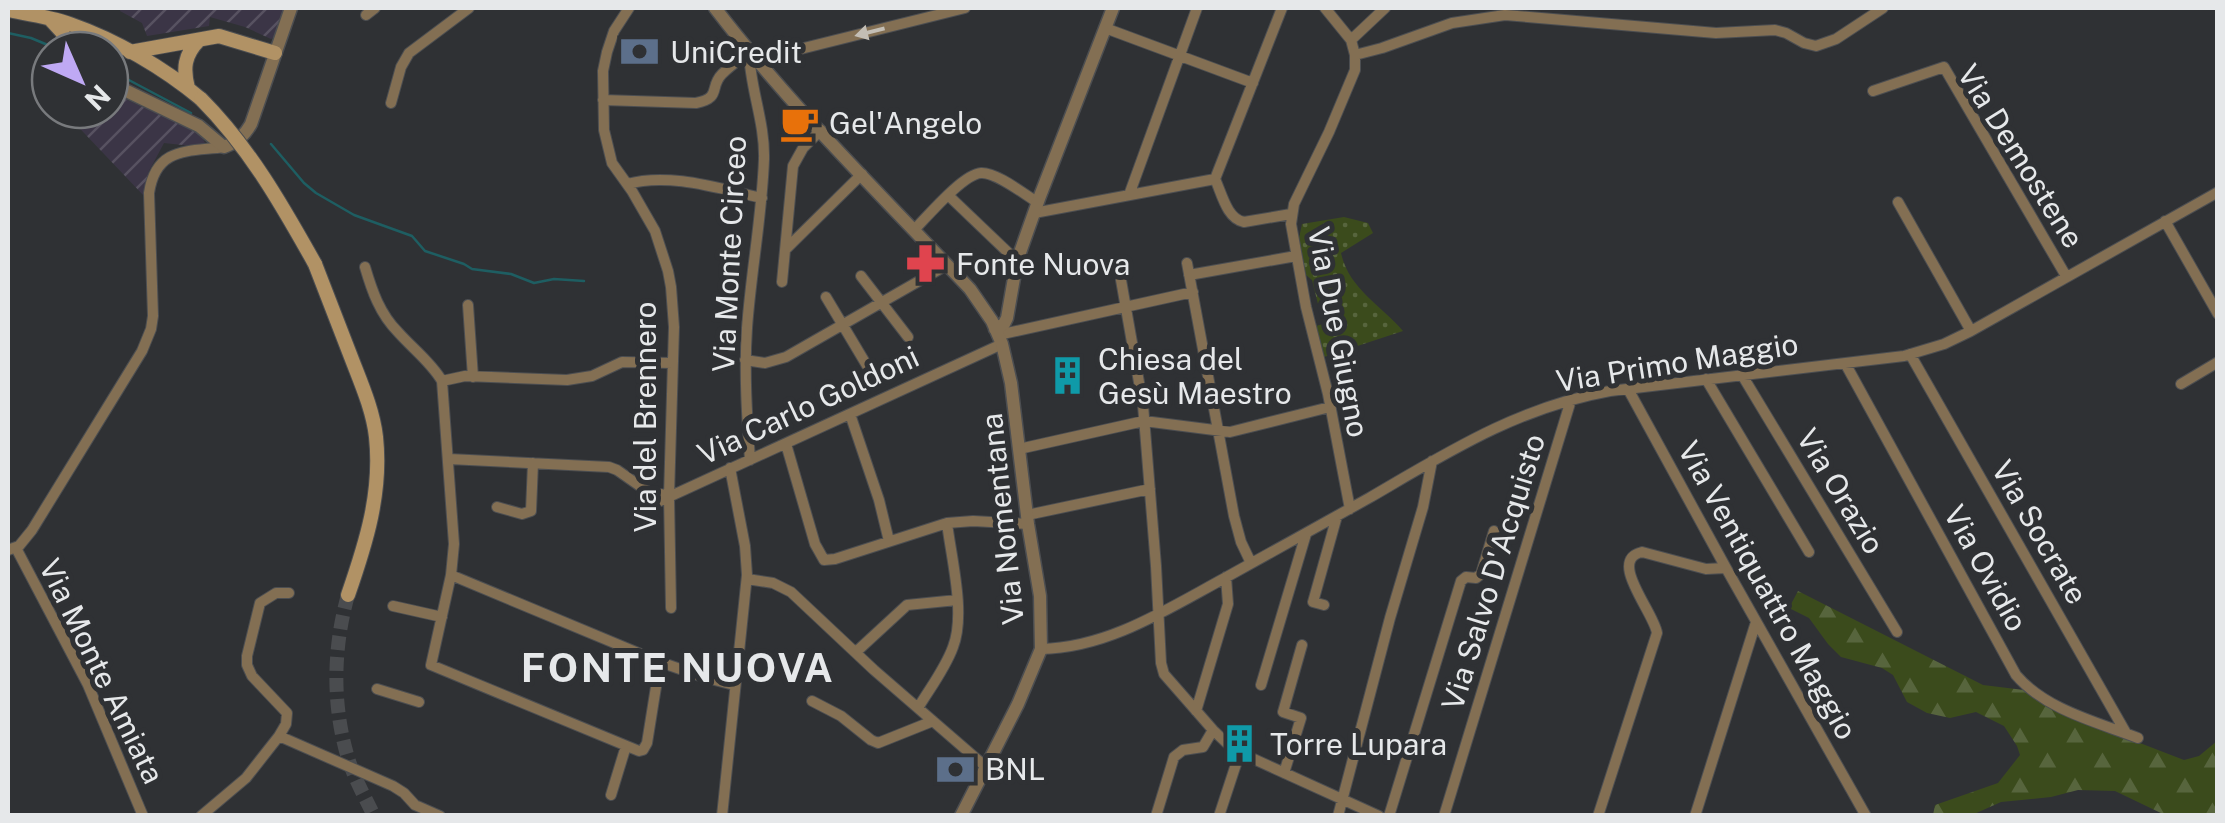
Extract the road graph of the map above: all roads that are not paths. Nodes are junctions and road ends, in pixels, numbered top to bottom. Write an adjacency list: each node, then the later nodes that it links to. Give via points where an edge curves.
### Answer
1 (292, 8): 20 (street)
2 (469, 8): 29 (street, via 409,53)
3 (628, 8): 28 (street, Via del Brennero, via 607,52)
4 (715, 8): 22 (street, Via Nomentana)
5 (965, 8): 22 (street, one-way to 22)
6 (1113, 8): 14 (street)
7 (1197, 8): 23 (street)
8 (1282, 8): 24 (street)
9 (1325, 8): 18 (street)
10 (1385, 8): 18 (street)
11 (1883, 8): 21 (street, via 1816,46 1775,30 1716,33 1505,16 1452,23)
12 (8, 10): 13 (main road)
13 (49, 18): 15 (main road); 16 (main road)
14 (1106, 28): 23 (street); 40 (street)
15 (60, 30)
16 (84, 30)
17 (200, 40): 19 (main road); 20 (main road, via 222,37); 25 (main road, via 186,58)
18 (1351, 40): 21 (street)
19 (130, 52): 25 (main road)
20 (275, 53): 31 (street, via 249,128)
21 (1355, 55): 41 (street, Via Due Giugno, via 1352,80)
22 (753, 56): 28 (street, via 720,76 706,101); 30 (street, Via Nomentana); 38 (street, Via Monte Circeo, via 764,144)
23 (1179, 57): 24 (street); 37 (street)
24 (1253, 83): 33 (street)
25 (188, 88): 108 (main road, bridge, via 279,199 316,264 364,391 376,433 374,505)
26 (1873, 90): 52 (street, Via Demostene, via 1944,67)
27 (130, 93): 31 (street, via 199,126)
28 (603, 100): 34 (street, Via del Brennero, via 607,151)
29 (390, 103)
30 (821, 130): 32 (street, Via Nomentana); 44 (street, via 793,166)
31 (224, 147): 100 (street, via 178,153 153,176 149,336 75,463 28,536)
32 (862, 174): 43 (street, Via Nomentana); 44 (street)
33 (1215, 179): 37 (street); 41 (street, via 1237,222)
34 (627, 184): 38 (street, via 663,181); 67 (street, Via del Brennero, via 668,271)
35 (2218, 192): 42 (street, Via Primo Maggio)
36 (949, 196): 40 (street, via 982,173); 43 (street); 46 (street)
37 (1129, 196): 40 (street)
38 (762, 198): 66 (street, Via Monte Circeo)
39 (1898, 202): 62 (street)
40 (1035, 208): 46 (street)
41 (1291, 214): 45 (street, Via Due Giugno)
42 (2165, 221): 52 (street, Via Primo Maggio); 60 (street)
43 (914, 230): 48 (street, Via Nomentana)
44 (786, 249): 54 (street)
45 (1296, 256): 51 (street); 78 (street, Via Due Giugno)
46 (1016, 262): 63 (street, via 1008,318)
47 (1187, 263): 51 (street)
48 (947, 265): 57 (street); 63 (street, Via Nomentana, via 988,313)
49 (365, 267): 74 (street, via 394,329)
50 (861, 276): 57 (street)
51 (1190, 276): 55 (street)
52 (2066, 276): 62 (street, Via Primo Maggio)
53 (1121, 280): 59 (street)
54 (782, 282)
55 (1193, 292): 59 (street, Via Carlo Goldoni); 81 (street)
56 (826, 297): 61 (street)
57 (882, 304): 61 (street); 64 (street)
58 (468, 305): 72 (street)
59 (1127, 308): 63 (street, Via Carlo Goldoni); 80 (street)
60 (2216, 310)
61 (843, 326): 66 (street, via 781,359); 70 (street)
62 (1971, 331): 65 (street, Via Primo Maggio)
63 (998, 336): 79 (street, Via Carlo Goldoni); 83 (street, Via Nomentana)
64 (908, 337)
65 (1910, 354): 68 (street, Via Primo Maggio); 131 (street, Via Socrate)
66 (745, 360): 85 (street, Via Monte Circeo)
67 (673, 362): 72 (street, via 626,361 567,380); 90 (street, Via del Brennero)
68 (1845, 362): 71 (street, Via Primo Maggio); 131 (street, Via Ovidio, via 2016,675 2055,705)
69 (2218, 362): 75 (street)
70 (870, 370)
71 (1742, 375): 73 (street, Via Primo Maggio); 116 (street, Via Orazio)
72 (473, 377): 74 (street)
73 (1706, 379): 76 (street, Via Primo Maggio); 101 (street)
74 (442, 380): 84 (street)
75 (2181, 384)
76 (1628, 389): 77 (street, Via Primo Maggio); 103 (street, Via Ventiquattro Maggio)
77 (1572, 400): 86 (street, Via Primo Maggio, via 1514,418); 148 (street, Via Salvo D'Acquisto)
78 (1330, 407): 81 (street); 92 (street, Via Due Giugno)
79 (850, 414): 82 (street, Via Carlo Goldoni); 99 (street)
80 (1144, 421): 81 (street); 83 (street); 89 (street)
81 (1218, 431): 102 (street, via 1239,538)
82 (786, 444): 85 (street, Via Carlo Goldoni); 99 (street, via 820,558)
83 (1019, 449): 95 (street, Via Nomentana)
84 (449, 460): 87 (street); 104 (street)
85 (750, 460): 88 (street, Via Carlo Goldoni)
86 (1432, 462): 92 (street, Via Primo Maggio); 137 (street)
87 (533, 463): 90 (street, via 611,468 647,491); 91 (street, via 531,512)
88 (730, 468): 90 (street, Via Carlo Goldoni); 106 (street)
89 (1150, 489): 95 (street); 113 (street)
90 (669, 496): 93 (street, Via Carlo Goldoni); 112 (street, Via del Brennero)
91 (497, 507)
92 (1350, 509): 94 (street, Via Primo Maggio)
93 (636, 512)
94 (1338, 515): 98 (street, Via Primo Maggio); 110 (street, via 1312,602)
95 (1028, 520): 96 (street); 118 (street, Via Nomentana)
96 (947, 522): 99 (street); 109 (street)
97 (1494, 531): 147 (street, via 1482,574 1461,581)
98 (1306, 533): 102 (street, Via Primo Maggio); 122 (street)
99 (889, 540)
100 (12, 549): 138 (street, Via Monte Amiata, via 88,685)
101 (1809, 552)
102 (1251, 563): 105 (street, Via Primo Maggio)
103 (1726, 568): 115 (street, Via Ventiquattro Maggio); 149 (street, via 1642,552 1629,559 1656,633)
104 (451, 576): 114 (street); 120 (street)
105 (1226, 577): 113 (street, Via Primo Maggio); 127 (street, via 1228,604)
106 (747, 579): 119 (street, via 791,592); 121 (street)
107 (290, 593): 130 (street, via 260,604 246,660 286,714)
108 (348, 595)
109 (957, 600): 119 (street, via 906,605); 126 (street, via 954,647)
110 (1324, 605)
111 (392, 606): 114 (street)
112 (671, 608)
113 (1158, 614): 118 (street, Via Primo Maggio, via 1104,638); 127 (street, via 1164,674)
114 (442, 617): 132 (street, via 431,665)
115 (1756, 622): 150 (street); 151 (street, Via Ventiquattro Maggio)
116 (1896, 632)
117 (1302, 645): 135 (street, via 1283,712 1301,718)
118 (1041, 649): 134 (street, Via Nomentana)
119 (856, 652): 126 (street)
120 (660, 662): 121 (street); 132 (street, via 646,746)
121 (734, 685): 141 (street)
122 (1261, 685)
123 (377, 690): 124 (street)
124 (418, 702)
125 (812, 702): 128 (street, via 878,743)
126 (918, 708): 128 (street)
127 (1196, 711): 129 (street)
128 (933, 721): 134 (street)
129 (1213, 730): 133 (street); 143 (street, via 1204,746 1174,757)
130 (279, 736): 139 (street, via 246,778); 140 (street, via 393,786)
131 (2132, 736)
132 (626, 746): 136 (street)
133 (1240, 752): 135 (street); 144 (street)
134 (986, 767): 142 (street, Via Nomentana)
135 (1284, 773): 137 (street)
136 (611, 795)
137 (1342, 800): 145 (street); 146 (street)
138 (143, 816)
139 (200, 816)
140 (440, 816)
141 (722, 816)
142 (961, 816)
143 (1156, 816)
144 (1220, 816)
145 (1338, 816)
146 (1379, 816)
147 (1390, 816)
148 (1444, 816)
149 (1598, 816)
150 (1695, 816)
151 (1866, 816)

